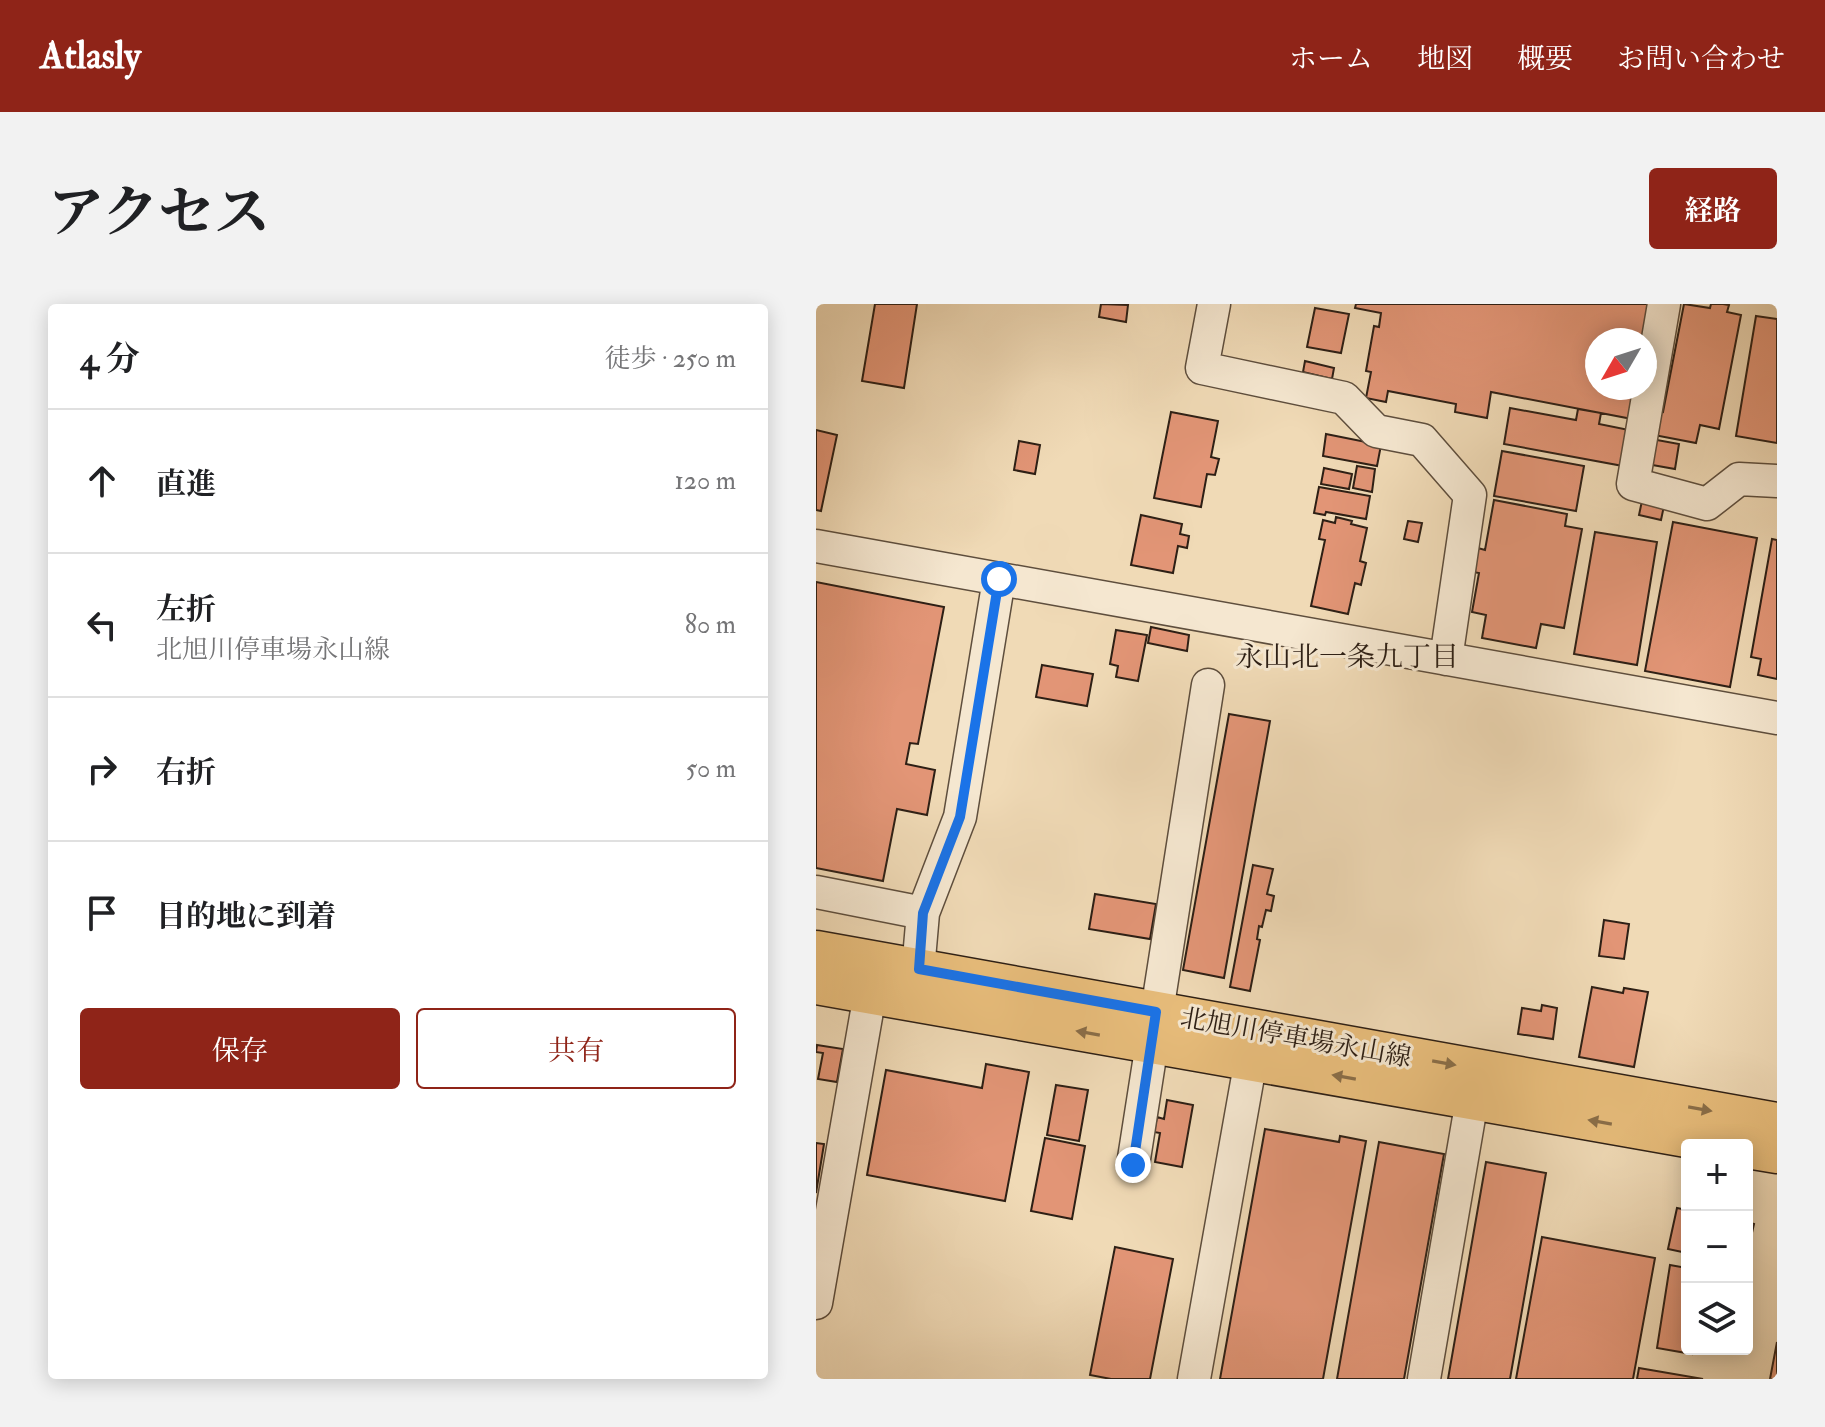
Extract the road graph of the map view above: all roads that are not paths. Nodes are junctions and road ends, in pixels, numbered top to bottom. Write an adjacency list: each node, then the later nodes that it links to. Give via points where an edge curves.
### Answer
1 (1214, 304): 6 (street, via 1202,368 1344,398 1376,431 1422,440 1470,495)
2 (1664, 304): 3 (street, via 1633,484 1707,504 1739,479)
3 (1777, 481)
4 (816, 546): 5 (street)
5 (999, 579): 6 (street); 10 (street, via 960,817)
6 (1446, 659): 8 (street)
7 (1208, 685): 15 (street)
8 (1777, 718)
9 (816, 892): 10 (street)
10 (923, 913): 14 (street)
11 (816, 951): 12 (main road, 北旭川停車場永山線)
12 (873, 977): 13 (main road, 北旭川停車場永山線); 14 (main road, 北旭川停車場永山線); 23 (street)
13 (816, 984)
14 (916, 986): 15 (main road, 北旭川停車場永山線)
15 (1153, 1028): 16 (main road, 北旭川停車場永山線); 22 (street)
16 (1253, 1045): 17 (main road, 北旭川停車場永山線, one-way to 16); 18 (main road, 北旭川停車場永山線, one-way to 18); 24 (street)
17 (1472, 1100): 19 (main road, 北旭川停車場永山線, one-way to 17); 25 (street)
18 (1777, 1123)
19 (1697, 1139)
20 (1753, 1149): 21 (main road)
21 (1777, 1153)
22 (1133, 1165)
23 (816, 1303)
24 (1194, 1379)
25 (1424, 1379)

